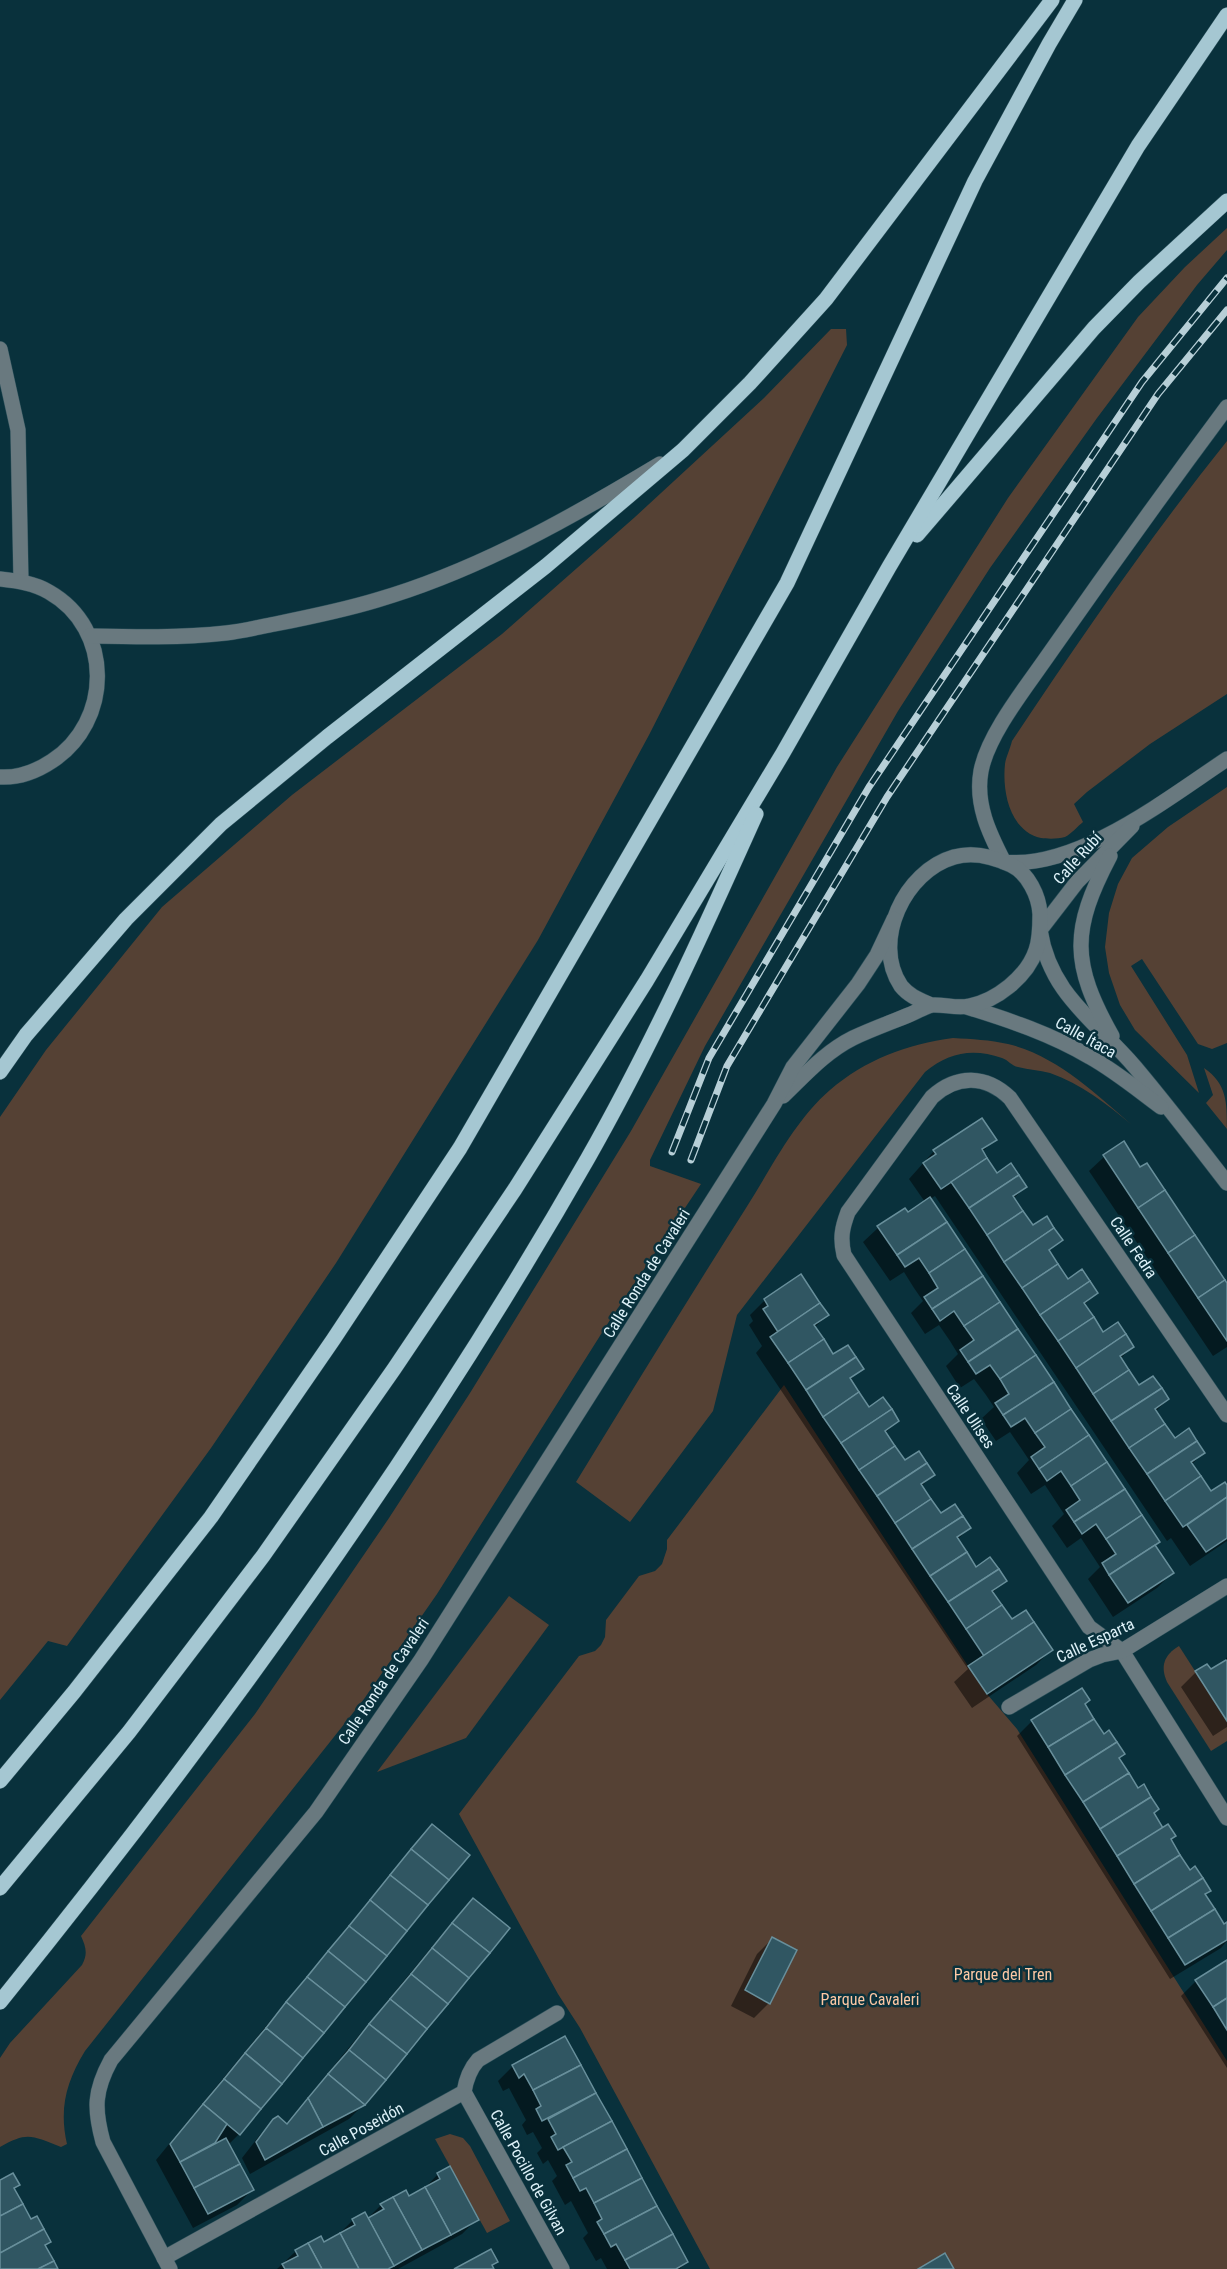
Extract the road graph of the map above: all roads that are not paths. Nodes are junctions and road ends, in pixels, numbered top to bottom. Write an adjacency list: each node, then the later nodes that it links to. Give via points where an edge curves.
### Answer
1 (1052, 0): 7 (main road, via 826,299)
2 (1075, 0): 32 (main road, via 975,181 787,583 460,1148 211,1517)
3 (1227, 15): 8 (main road, via 1138,146)
4 (1227, 201): 8 (main road, via 1094,328)
5 (0, 349): 10 (street, via 18,430)
6 (1227, 407): 17 (street, via 1130,538 991,743 981,770 979,793 989,833)
7 (683, 450): 11 (street, via 518,543 379,600 227,633); 23 (main road, via 546,566 221,824 126,919 26,1035)
8 (890, 567): 12 (main road)
9 (0, 579): 10 (street)
10 (21, 581): 11 (street, via 49,592 73,611)
11 (90, 636): 14 (street, via 98,667 97,698 86,728 66,753 39,770)
12 (783, 753): 34 (main road, via 647,980 394,1369 263,1556 129,1732); 35 (main road, via 669,1004 589,1155 499,1308 232,1703)
13 (1227, 759): 15 (street, Calle Rubí)
14 (0, 777)
15 (1145, 813): 16 (street, Calle Rubí); 17 (street, Calle Rubí, via 1064,854 1020,864)
16 (1118, 840): 19 (street, Calle Rubí, via 1077,882); 22 (street, via 1086,910 1081,959 1096,1007)
17 (1004, 862): 18 (street, via 973,854 954,856 934,866 912,885); 19 (street, via 1028,880 1040,908)
18 (894, 919): 20 (street, via 891,954 895,972 902,987 914,998); 25 (street, Calle Ronda de Cavaleri, via 877,955 798,1059)
19 (1040, 930): 21 (street, via 1036,951 1011,985); 22 (street, Calle Ítaca, via 1043,951 1064,992)
20 (931, 1005): 21 (street); 25 (street, Calle Ronda de Cavaleri, via 834,1049)
21 (967, 1007): 26 (street, Calle Ítaca, via 1023,1025 1092,1058)
22 (1121, 1051): 26 (street, Calle Ítaca)
23 (0, 1072)
24 (1010, 1098): 28 (street, Calle Fedra); 30 (street, Calle Ulises, via 982,1081 942,1088 848,1212 840,1241 850,1267 1089,1627)
25 (774, 1104): 38 (street, Calle Ronda de Cavaleri, via 421,1660 315,1812 111,2061 100,2080 96,2102 103,2142)
26 (1179, 1119): 27 (street, Calle Ítaca)
27 (1227, 1183)
28 (1227, 1415)
29 (1227, 1586): 30 (street, Calle Esparta)
30 (1122, 1651): 31 (street, Calle Esparta, via 1089,1660); 33 (street, Calle Ulises)
31 (1010, 1707)
32 (0, 1781)
33 (1227, 1818)
34 (0, 1888)
35 (0, 2002)
36 (557, 2013): 37 (street, via 478,2060)
37 (464, 2092): 38 (street, Calle Poseidón); 39 (street, Calle Pocillo de Gilvan)
38 (167, 2264)
39 (562, 2269)

